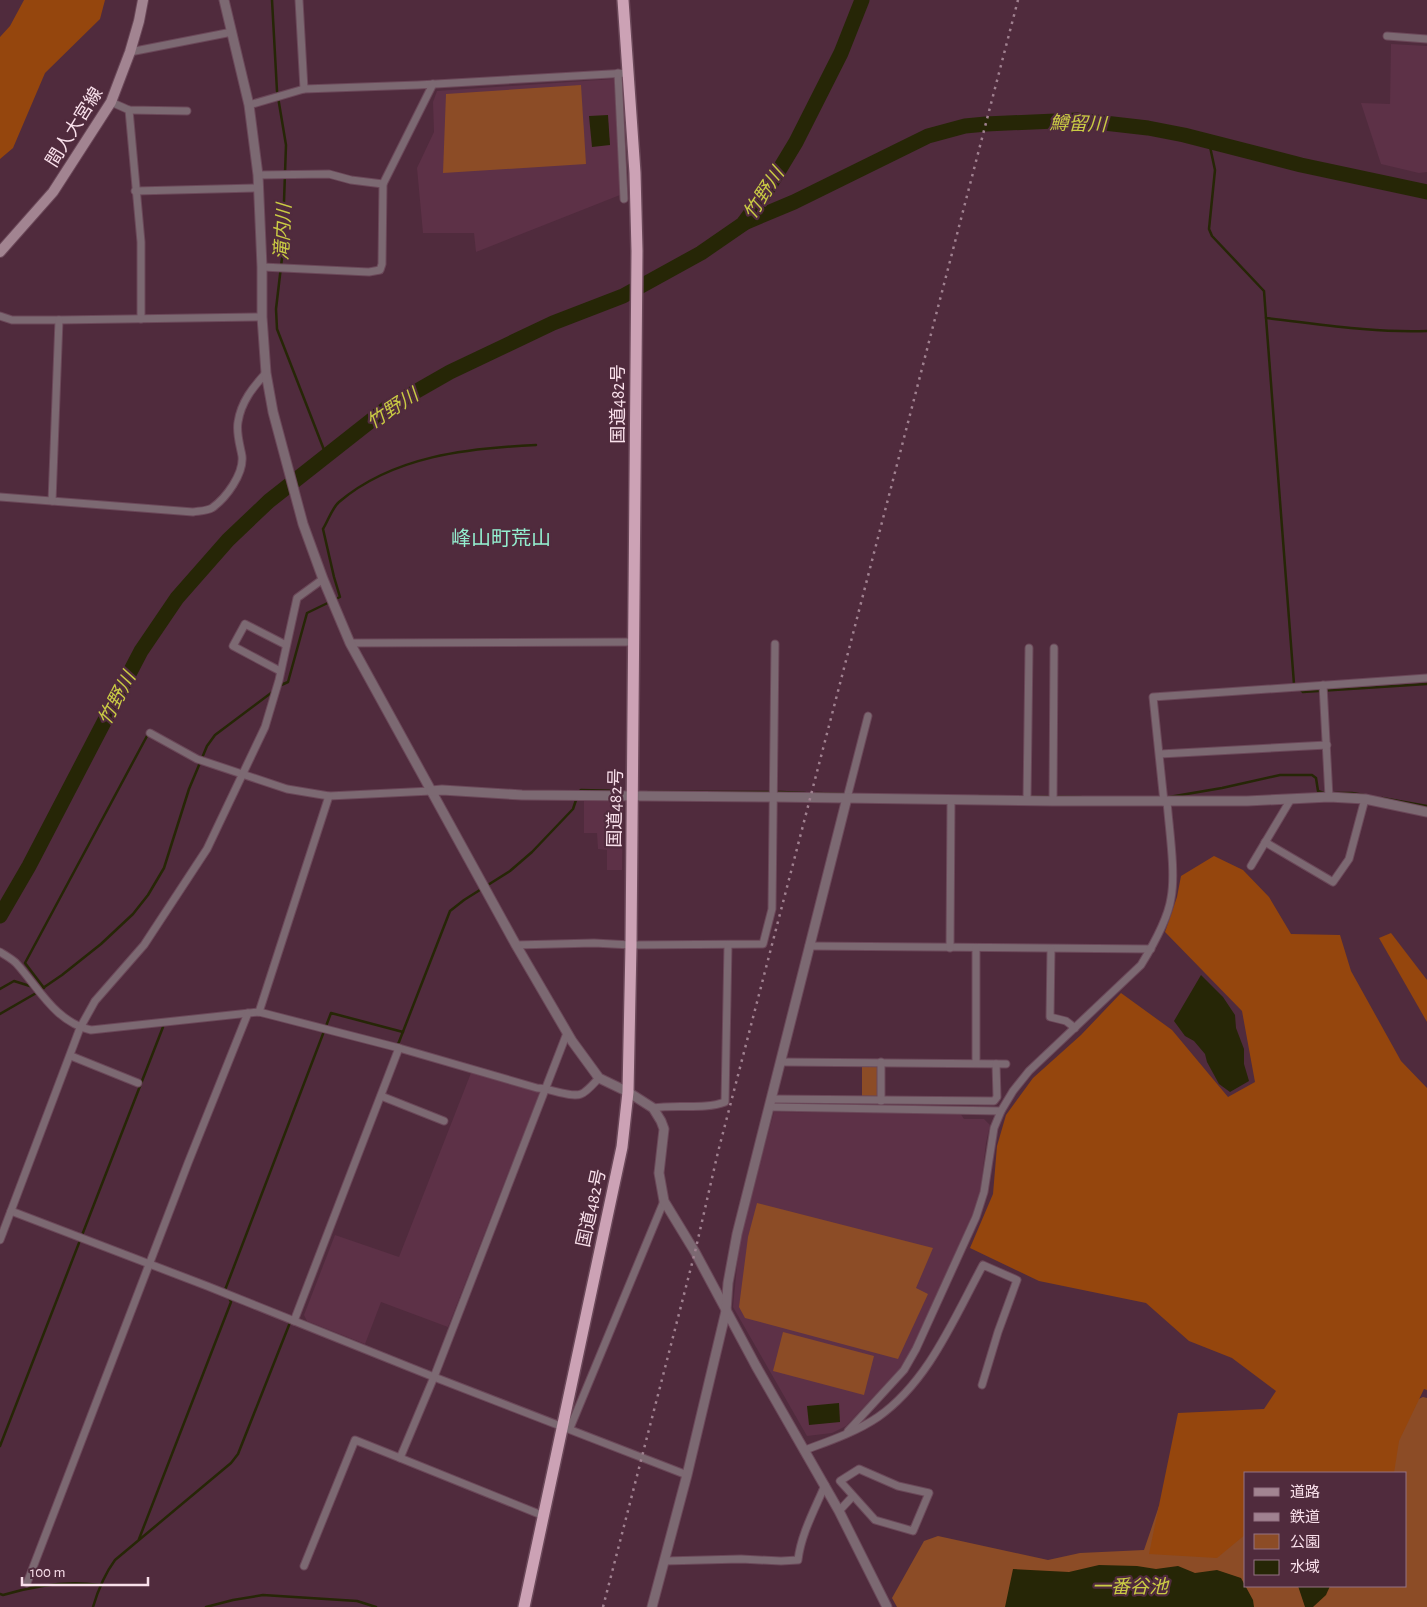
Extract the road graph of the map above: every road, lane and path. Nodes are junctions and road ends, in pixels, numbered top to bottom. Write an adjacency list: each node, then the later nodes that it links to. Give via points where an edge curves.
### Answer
1 (143, 0): 8 (main road, 間人大宮線)
2 (224, 0): 5 (street)
3 (299, 0): 11 (street)
4 (623, 0): 9 (highway, 国道482号)
5 (232, 32): 8 (street); 13 (street)
6 (1387, 36): 7 (street)
7 (1427, 39)
8 (130, 52): 12 (main road, 間人大宮線)
9 (623, 73): 10 (street); 20 (street); 31 (highway, 国道482号, via 635,173 637,251)
10 (433, 84): 11 (street); 17 (street)
11 (304, 89): 13 (street)
12 (111, 102): 14 (street); 21 (main road, 間人大宮線, via 53,192)
13 (249, 104): 16 (street)
14 (129, 110): 15 (street); 19 (street)
15 (187, 111)
16 (258, 175): 17 (street, via 330,174); 18 (street)
17 (382, 184): 22 (street, via 380,270)
18 (258, 188): 19 (street); 22 (street)
19 (135, 190): 25 (street, via 141,242)
20 (624, 199)
21 (0, 252)
22 (262, 267): 24 (street)
23 (0, 316): 26 (street, via 12,320)
24 (262, 317): 25 (street); 27 (street)
25 (141, 319): 26 (street)
26 (59, 320): 29 (street)
27 (266, 373): 29 (street, via 249,393 237,423 242,457 238,476 211,508 193,512); 30 (street, via 303,524)
28 (0, 498): 29 (street)
29 (52, 501)
30 (323, 579): 32 (street); 34 (street, via 297,598)
31 (634, 642): 32 (street); 47 (highway, 国道482号)
32 (350, 643): 45 (street)
33 (775, 644): 48 (street)
34 (286, 645): 37 (street); 37 (street, via 245,624 233,646)
35 (1029, 648): 54 (street)
36 (1054, 648): 55 (street)
37 (280, 671): 44 (street, via 266,726)
38 (1427, 678): 39 (street)
39 (1323, 685): 42 (street); 43 (street, via 1153,697)
40 (868, 716): 50 (street)
41 (150, 733): 44 (street, via 197,759)
42 (1327, 745): 43 (street); 49 (street)
43 (1160, 754): 56 (street)
44 (243, 776): 46 (street, via 287,789); 71 (street, via 207,849 144,945 95,1001)
45 (431, 791): 46 (street); 47 (street); 60 (street)
46 (329, 796): 69 (street)
47 (633, 796): 48 (street); 61 (highway, 国道482号)
48 (774, 797): 50 (street); 62 (street, via 772,909 763,944)
49 (1329, 797): 51 (street); 52 (street)
50 (847, 798): 53 (street); 63 (street)
51 (1291, 799): 56 (street); 58 (street)
52 (1365, 799): 57 (street); 58 (street, via 1349,859 1333,882)
53 (951, 800): 54 (street); 64 (street)
54 (1027, 801): 55 (street)
55 (1053, 801): 56 (street)
56 (1166, 802): 67 (street, via 1171,899)
57 (1427, 812)
58 (1265, 842): 59 (street)
59 (1251, 866)
60 (516, 945): 61 (street); 73 (street)
61 (631, 945): 62 (street); 84 (highway, 国道482号)
62 (728, 946): 88 (street, via 725,1102)
63 (809, 946): 64 (street); 76 (street)
64 (950, 948): 65 (street)
65 (976, 948): 66 (street); 78 (street)
66 (1051, 949): 67 (street); 72 (street, via 1050,1017 1066,1021)
67 (1151, 949): 72 (street, via 1141,964)
68 (2, 953): 71 (street, via 15,962 52,1009)
69 (259, 1012): 70 (street); 74 (street)
70 (248, 1013): 71 (street, via 91,1030); 94 (street)
71 (80, 1028): 75 (street)
72 (1075, 1028): 89 (street, via 1029,1071)
73 (567, 1033): 81 (street); 83 (street)
74 (399, 1048): 83 (street); 85 (street)
75 (71, 1056): 82 (street); 92 (street)
76 (781, 1062): 77 (street); 87 (street)
77 (881, 1062): 78 (street); 86 (street)
78 (976, 1063): 79 (street)
79 (996, 1064): 80 (street); 86 (street, via 997,1097 994,1101)
80 (1006, 1064)
81 (599, 1078): 83 (street, via 583,1094); 84 (street)
82 (138, 1083)
83 (546, 1088): 97 (street)
84 (628, 1092): 88 (street); 99 (highway, 国道482号, via 622,1147)
85 (381, 1096): 90 (street); 96 (street)
86 (881, 1101): 87 (street)
87 (770, 1103): 89 (street); 95 (street, via 737,1234)
88 (653, 1108): 91 (street, via 664,1129 658,1172)
89 (1001, 1110): 100 (street, via 994,1128 984,1192 976,1217 916,1349 904,1370)
90 (444, 1121)
91 (664, 1201): 95 (street); 99 (street)
92 (11, 1211): 93 (street); 94 (street)
93 (0, 1240)
94 (150, 1266): 96 (street); 110 (street)
95 (726, 1311): 101 (street); 103 (street)
96 (294, 1320): 97 (street)
97 (434, 1377): 99 (street); 102 (street)
98 (982, 1385): 100 (street, via 1018,1280 982,1265 927,1366 903,1395 877,1418)
99 (566, 1427): 103 (street); 107 (highway, 国道482号)
100 (844, 1435): 101 (street)
101 (804, 1450): 104 (street)
102 (400, 1458): 107 (street); 109 (street, via 355,1440)
103 (687, 1475): 108 (street)
104 (825, 1485): 106 (street); 108 (street, via 810,1519 798,1560)
105 (854, 1496): 105 (street, via 875,1520 914,1531 928,1493 898,1486 859,1469 840,1481); 106 (street)
106 (839, 1511): 111 (street)
107 (544, 1516): 112 (highway, 国道482号)
108 (664, 1561): 113 (street)
109 (304, 1566)
110 (27, 1583)
111 (882, 1596): 114 (street); 115 (street)
112 (524, 1607)
113 (652, 1607)
114 (887, 1607)
115 (892, 1607)

